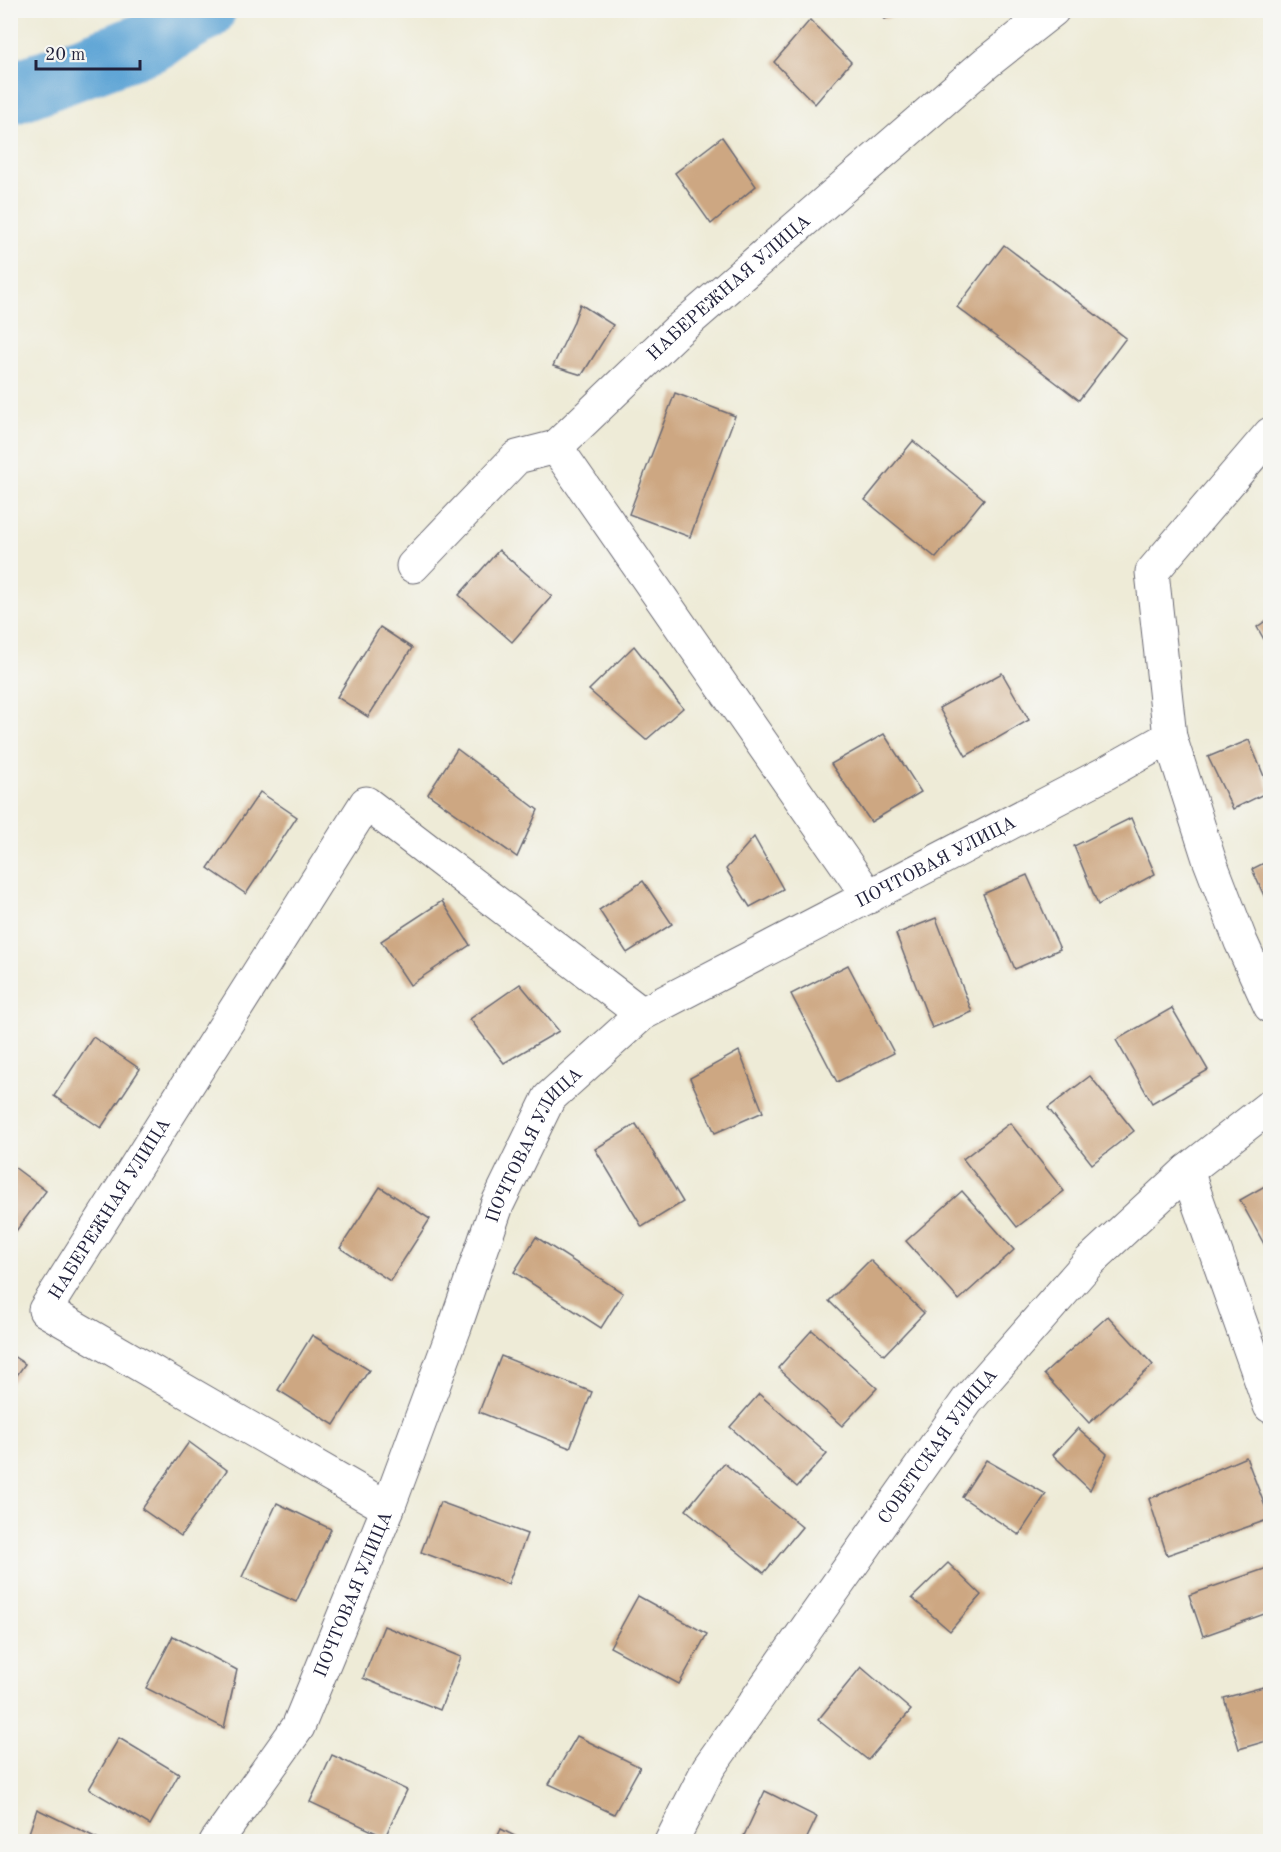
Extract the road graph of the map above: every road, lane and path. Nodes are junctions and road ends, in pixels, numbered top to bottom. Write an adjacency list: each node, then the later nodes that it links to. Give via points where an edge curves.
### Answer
1 (1053, 10): 3 (street, НАБЕРЕЖНАЯ УЛИЦА, via 986,63 686,323)
2 (1270, 434): 5 (street, via 1152,572)
3 (556, 447): 4 (street, НАБЕРЕЖНАЯ УЛИЦА, via 517,457); 6 (street)
4 (413, 566)
5 (1170, 737): 6 (street, ПОЧТОВАЯ УЛИЦА); 7 (street, via 1209,860)
6 (868, 897): 8 (street, ПОЧТОВАЯ УЛИЦА)
7 (1270, 1006)
8 (642, 1014): 12 (street, ПОЧТОВАЯ УЛИЦА, via 549,1098 497,1205); 12 (street, НАБЕРЕЖНАЯ УЛИЦА, via 366,803 45,1310)
9 (1270, 1106): 10 (street, СОВЕТСКАЯ УЛИЦА)
10 (1187, 1171): 11 (street); 14 (street, СОВЕТСКАЯ УЛИЦА, via 1090,1260 967,1401 709,1767)
11 (1270, 1406)
12 (388, 1508): 13 (street, ПОЧТОВАЯ УЛИЦА, via 298,1727)
13 (216, 1842)
14 (670, 1842)

